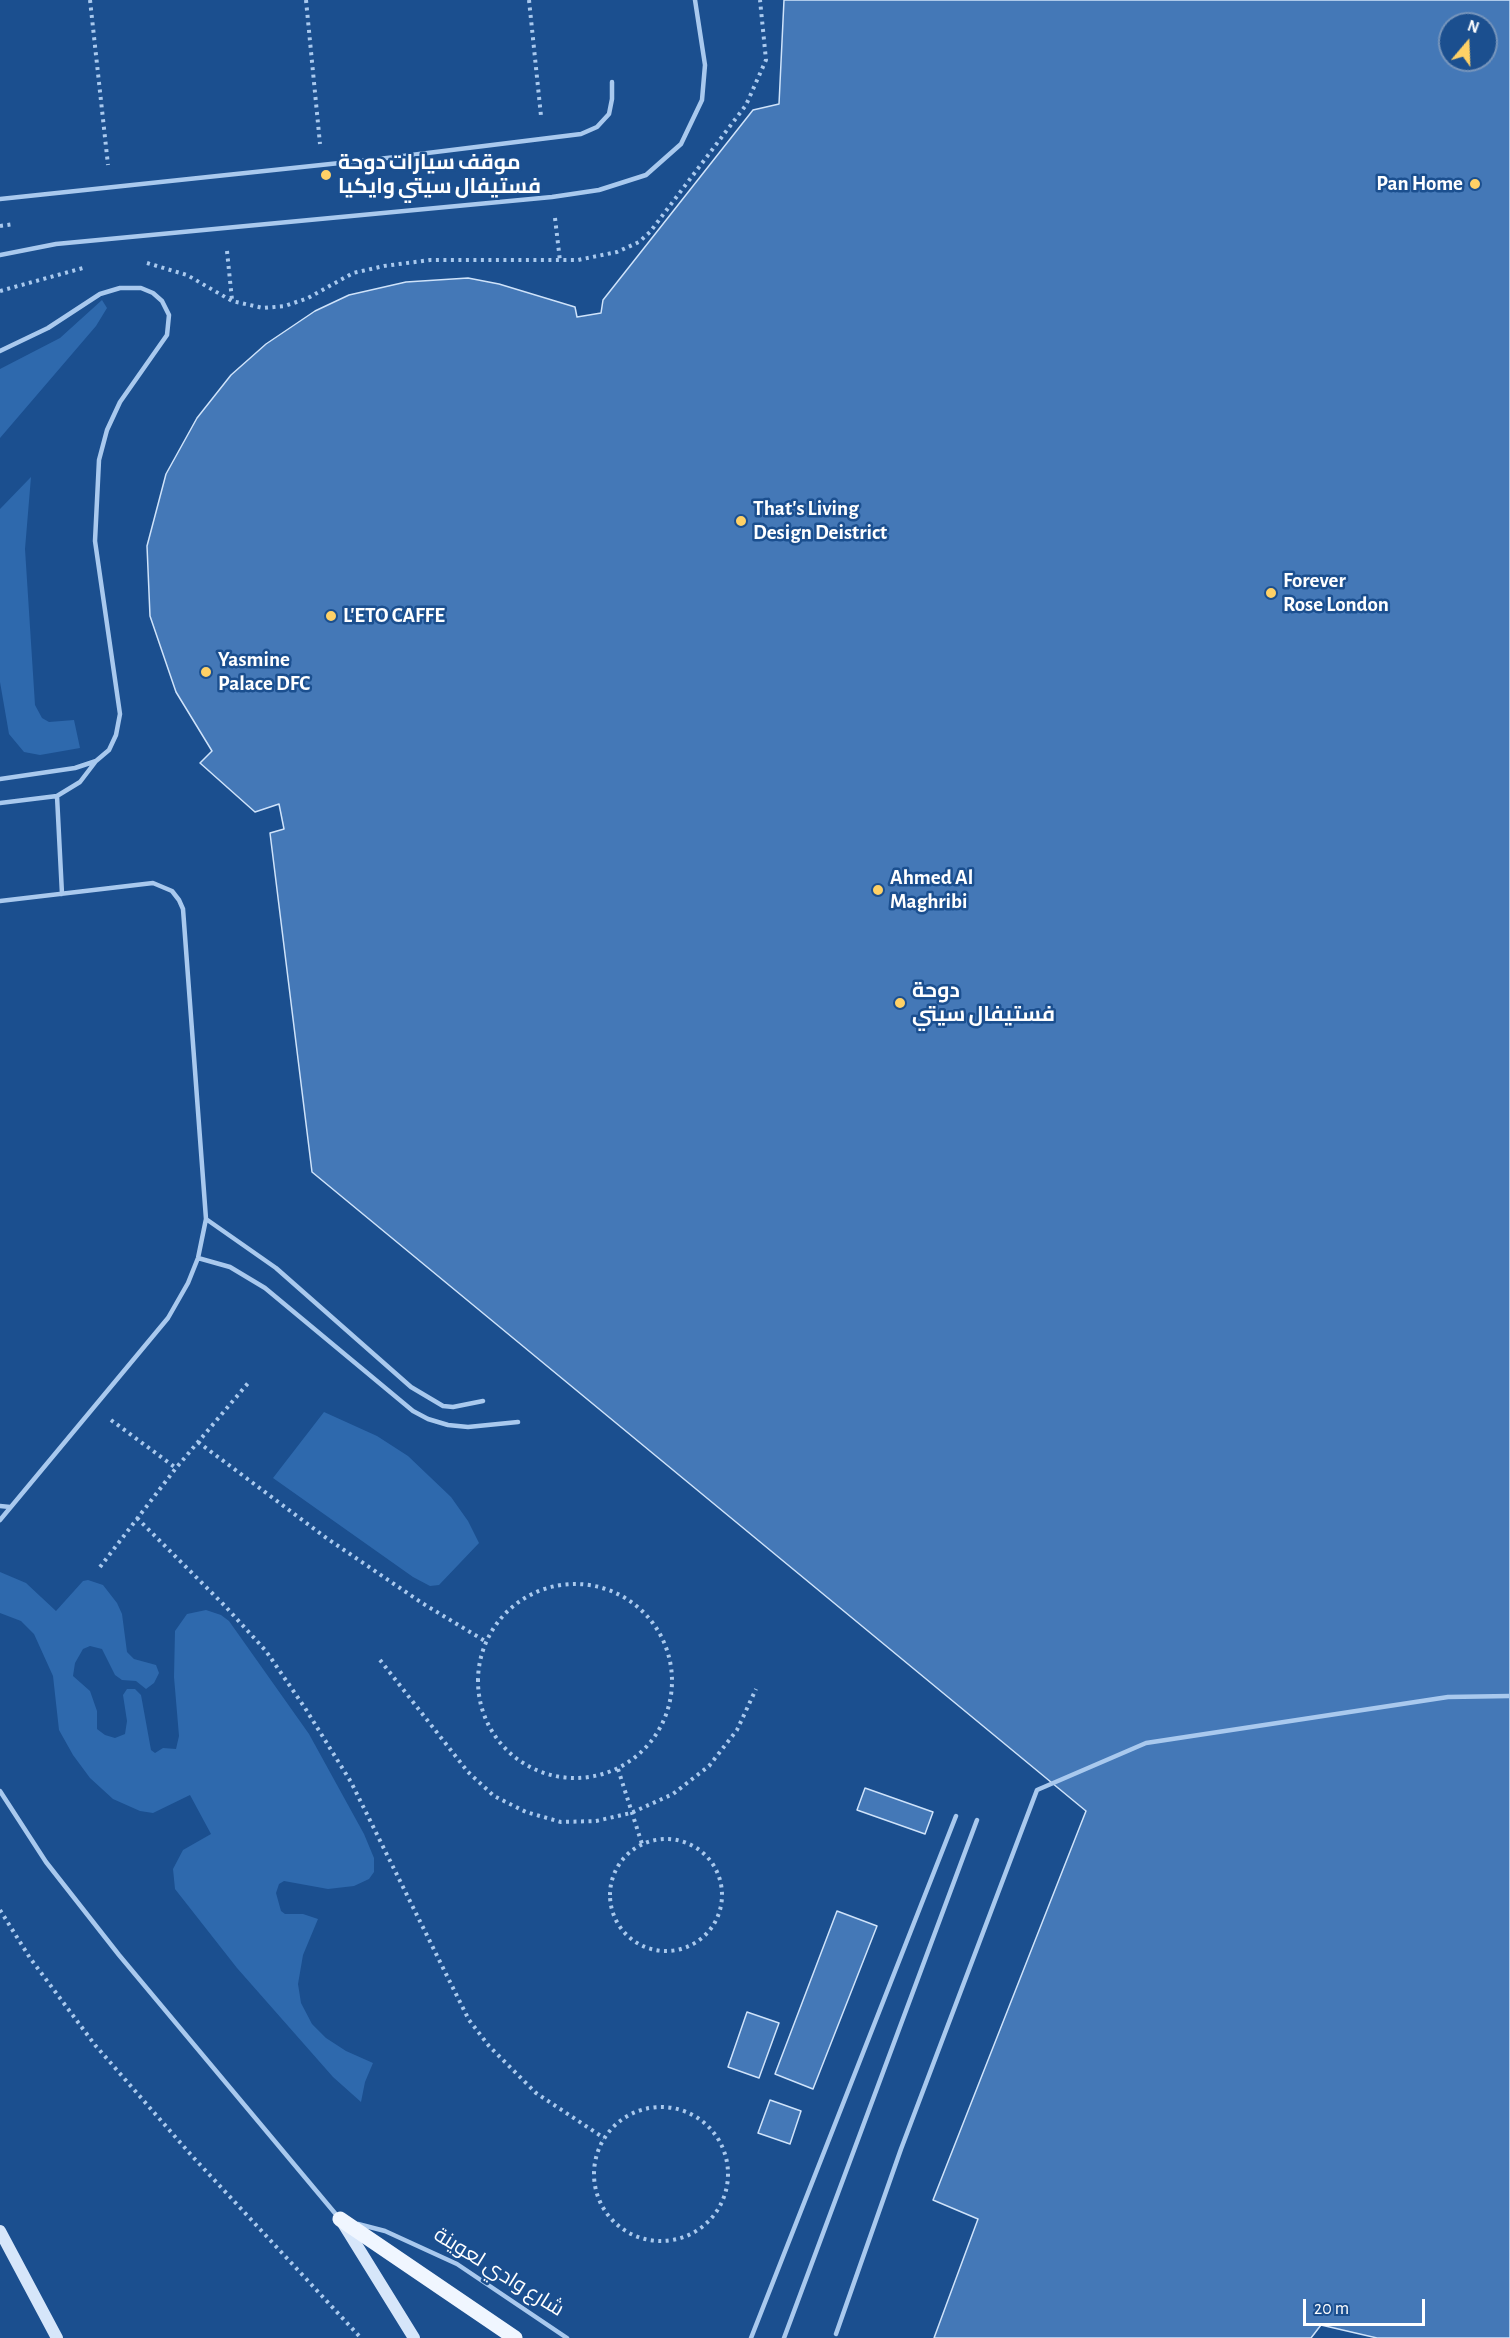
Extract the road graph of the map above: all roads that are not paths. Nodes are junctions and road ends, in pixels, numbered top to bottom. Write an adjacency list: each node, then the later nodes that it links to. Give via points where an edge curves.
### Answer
1 (695, 0): 4 (lane, via 705,64 702,100 681,144 646,175 599,190 552,197 56,244)
2 (612, 82): 3 (lane, via 609,114 597,127 581,135)
3 (0, 199)
4 (0, 255)
5 (0, 351): 6 (lane, via 48,328 100,294 120,288 141,288 153,293 169,315 167,335 120,402 99,460 95,541 120,714 109,750)
6 (96, 761): 7 (lane, via 75,768); 8 (lane, via 80,783)
7 (0, 779)
8 (57, 796): 9 (lane); 10 (lane)
9 (0, 803)
10 (62, 894): 11 (lane); 12 (lane, via 153,883 172,891 183,909)
11 (0, 901)
12 (206, 1219): 13 (lane); 14 (lane, via 260,1254 425,1396 453,1407)
13 (198, 1258): 15 (lane, via 230,1268 265,1288 413,1411 428,1419 468,1427); 17 (lane, via 168,1318)
14 (483, 1401)
15 (518, 1422)
16 (0, 1506): 17 (lane)
17 (10, 1507): 18 (lane)
18 (0, 1520)
19 (1510, 1696): 25 (lane, via 1448,1696 1146,1743 1037,1790 901,2149)
20 (0, 1791): 23 (lane, via 46,1862 119,1955)
21 (956, 1816): 30 (lane)
22 (977, 1820): 31 (lane)
23 (340, 2219): 27 (main road); 28 (main road); 29 (lane, شارع وادي لعوينة, via 385,2231 457,2264)
24 (0, 2231): 26 (main road)
25 (836, 2334)
26 (57, 2338)
27 (414, 2338)
28 (515, 2338)
29 (567, 2338)
30 (751, 2338)
31 (784, 2338)

